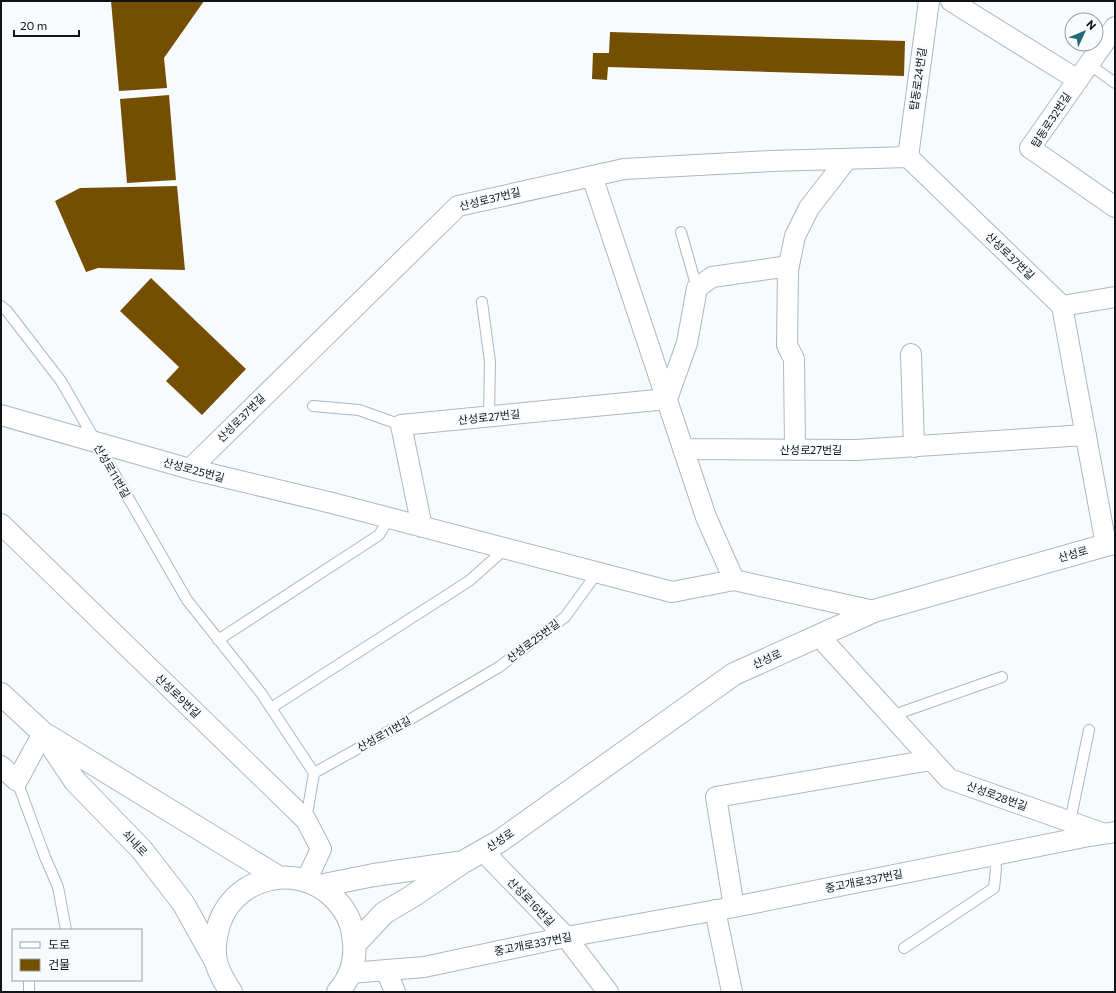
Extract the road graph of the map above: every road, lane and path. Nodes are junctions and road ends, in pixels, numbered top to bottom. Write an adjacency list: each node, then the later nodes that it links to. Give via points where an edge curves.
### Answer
1 (929, 1): 6 (street, 탑동로24번길)
2 (951, 1): 4 (street)
3 (1115, 27): 4 (street, 탑동로32번길)
4 (1083, 72): 5 (lane); 9 (street, 탑동로32번길, via 1030,148)
5 (1115, 83)
6 (908, 158): 7 (street, 산성로37번길); 16 (street, 산성로37번길)
7 (847, 159): 8 (street, 산성로37번길, via 771,160 624,169); 11 (street, via 809,208 795,236)
8 (592, 176): 18 (street); 28 (street, 산성로37번길, via 458,206)
9 (1115, 206)
10 (681, 232): 12 (lane)
11 (789, 266): 12 (street, via 712,277); 27 (street, via 787,345 794,359)
12 (697, 288): 18 (street, via 687,342)
13 (1115, 297): 16 (street)
14 (482, 302): 21 (lane, via 490,362)
15 (1, 306): 24 (lane, 산성로11번길, via 61,381)
16 (1062, 306): 23 (street)
17 (911, 354): 25 (street)
18 (667, 399): 21 (street, 산성로27번길); 26 (street)
19 (313, 406): 22 (lane, 산성로27번길, via 359,410)
20 (1, 415): 24 (street, 산성로25번길)
21 (489, 416): 22 (street, 산성로27번길)
22 (401, 425): 31 (street)
23 (1086, 435): 25 (street); 32 (street)
24 (96, 443): 28 (street, 산성로25번길); 38 (lane, 산성로11번길, via 187,600)
25 (914, 447): 27 (street, 산성로27번길)
26 (683, 449): 27 (street, 산성로27번길); 35 (street, via 706,516)
27 (795, 450)
28 (190, 469): 29 (street, 산성로25번길)
29 (389, 518): 31 (street, 산성로25번길); 38 (lane, via 379,535)
30 (1, 524): 50 (street, 산성로9번길)
31 (422, 527): 33 (street, 산성로25번길)
32 (1111, 544): 36 (street, 산성로)
33 (505, 549): 34 (street, 산성로25번길); 42 (lane, via 469,582)
34 (597, 572): 35 (street, 산성로25번길, via 672,592); 41 (lane, 산성로25번길, via 565,618 499,667)
35 (734, 580): 36 (street)
36 (874, 611): 37 (street, 산성로)
37 (819, 636): 43 (street, 산성로28번길); 53 (street, 산성로, via 734,674)
38 (218, 640): 42 (lane, 산성로11번길)
39 (1002, 677): 43 (lane)
40 (1, 694): 45 (street, 쇠내로)
41 (454, 694): 48 (lane, 산성로11번길)
42 (271, 708): 48 (lane, 산성로11번길)
43 (892, 716): 46 (street, 산성로28번길)
44 (1089, 730): 51 (lane)
45 (43, 733): 49 (street); 56 (street); 63 (street, 쇠내로, via 75,781 142,850 183,903)
46 (931, 760): 51 (street, 산성로28번길, via 949,779); 58 (street, via 716,797)
47 (1, 766): 49 (street)
48 (314, 773): 50 (lane)
49 (17, 781): 59 (lane, via 58,887)
50 (306, 820): 57 (street, 산성로9번길, via 321,849)
51 (1070, 822): 52 (street, 산성로28번길)
52 (1109, 833): 54 (street, 중고개로337번길)
53 (483, 851): 55 (street, 산성로); 60 (street, 산성로16번길)
54 (995, 855): 58 (street, 중고개로337번길); 62 (lane, via 994,888)
55 (462, 862): 57 (street); 61 (street, via 384,913)
56 (278, 877): 57 (street); 63 (street, via 259,882 242,891 228,906 219,923 215,942)
57 (313, 883): 61 (street, via 330,894 340,905 353,930)
58 (724, 908): 60 (street, 중고개로337번길); 71 (street)
59 (66, 929)
60 (566, 938): 64 (street, 중고개로337번길, via 424,966); 70 (street, 산성로16번길)
61 (355, 944): 66 (street, via 354,959)
62 (904, 948)
63 (216, 962): 68 (street, via 222,979)
64 (386, 970): 66 (street, 중고개로337번길); 69 (street)
65 (29, 981): 67 (lane)
66 (344, 986)
67 (29, 992)
68 (231, 992)
69 (395, 992)
70 (608, 992)
71 (732, 992)

